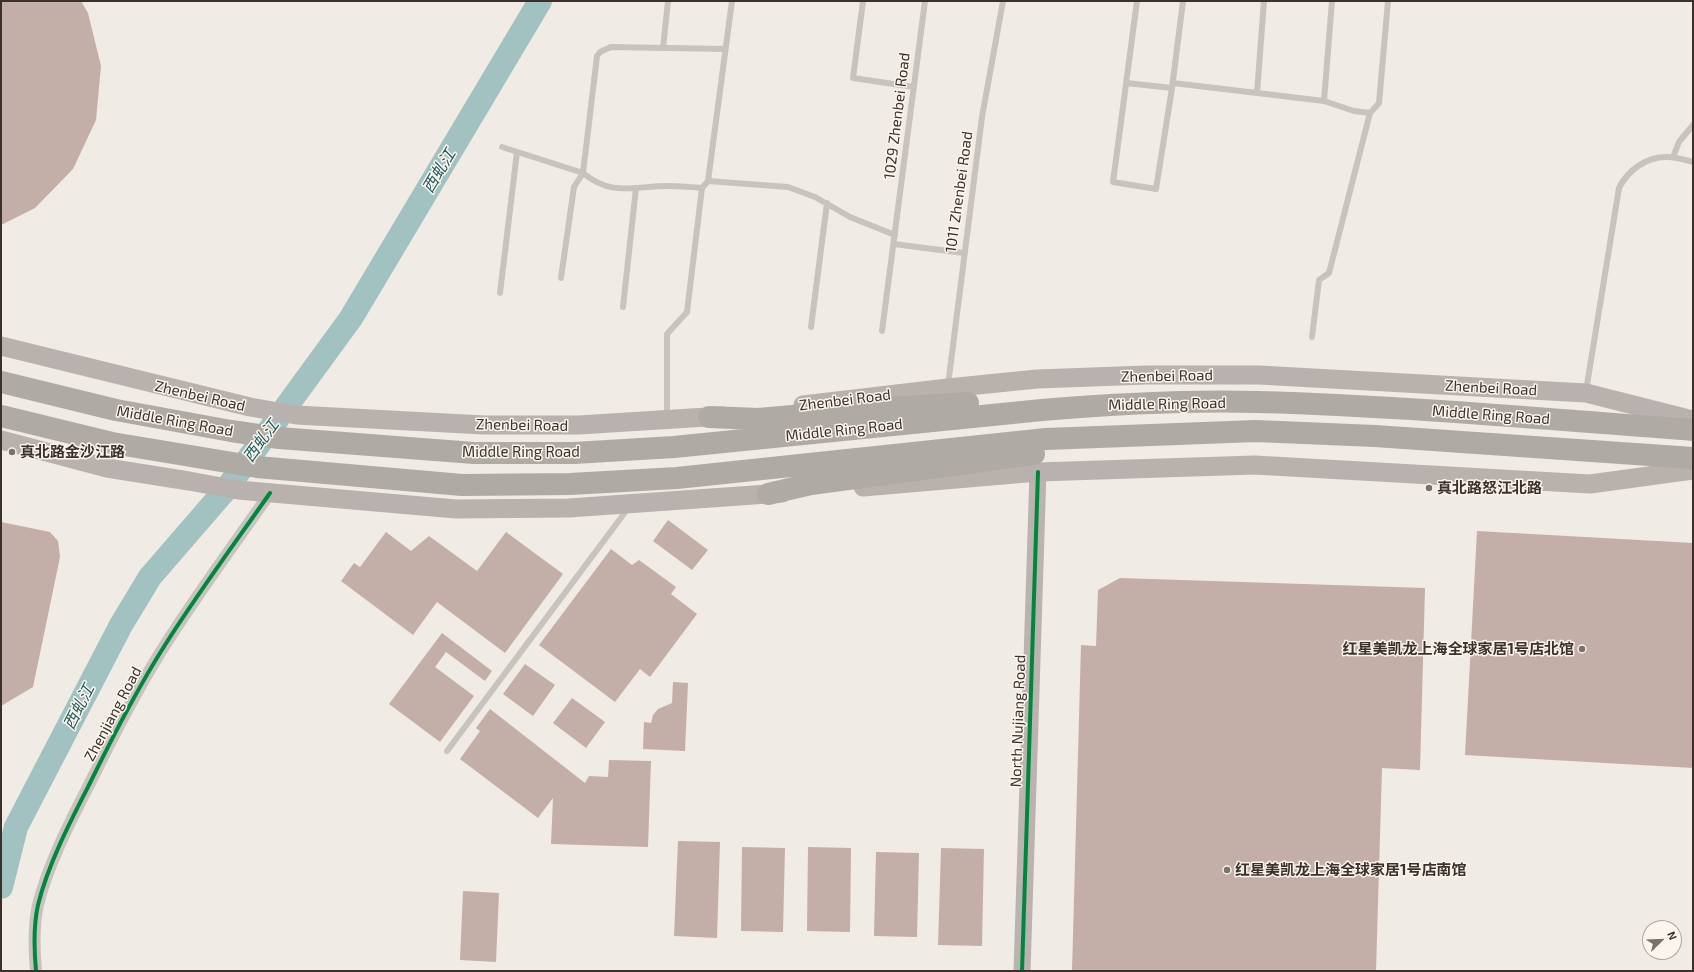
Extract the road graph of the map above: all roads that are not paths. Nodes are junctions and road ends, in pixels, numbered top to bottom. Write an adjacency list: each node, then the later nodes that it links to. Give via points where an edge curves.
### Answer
1 (668, 1): 11 (lane)
2 (732, 1): 12 (lane)
3 (863, 1): 14 (lane, via 853,78)
4 (925, 1): 14 (lane, 1029 Zhenbei Road)
5 (1003, 1): 31 (lane, 1011 Zhenbei Road, via 982,117)
6 (1137, 1): 13 (lane)
7 (1184, 1): 15 (lane)
8 (1264, 1): 16 (lane)
9 (1332, 1): 17 (lane)
10 (1388, 1): 18 (lane, via 1379,103)
11 (663, 48): 12 (lane); 24 (lane, via 611,47 597,56)
12 (726, 49): 25 (lane)
13 (1126, 83): 15 (lane); 15 (lane, via 1112,182 1156,189)
14 (914, 86): 29 (lane, 1029 Zhenbei Road)
15 (1173, 86): 16 (lane)
16 (1256, 93): 17 (lane)
17 (1324, 101): 18 (lane, via 1354,111)
18 (1370, 113): 37 (lane, via 1329,273 1319,280)
19 (1693, 125): 22 (lane, via 1679,142)
20 (502, 147): 21 (lane)
21 (517, 152): 24 (lane); 33 (lane)
22 (1673, 158): 23 (lane); 41 (lane, via 1662,157 1644,162 1627,175 1618,188)
23 (1693, 162)
24 (583, 173): 26 (lane, via 602,186 617,189); 32 (lane, via 574,187)
25 (708, 181): 27 (lane); 28 (lane, via 788,187)
26 (636, 188): 27 (lane); 34 (lane)
27 (702, 188): 45 (lane, via 687,312 667,334)
28 (827, 203): 29 (lane, via 850,217); 35 (lane)
29 (895, 235): 30 (lane, 1029 Zhenbei Road)
30 (894, 244): 31 (lane); 36 (lane, 1029 Zhenbei Road)
31 (964, 253): 40 (lane, 1011 Zhenbei Road)
32 (561, 278)
33 (500, 293)
34 (623, 308)
35 (811, 327)
36 (882, 331)
37 (1312, 337)
38 (1, 346): 45 (main road, Zhenbei Road, via 250,408 296,415 484,425 579,426)
39 (1, 382): 42 (highway, Middle Ring Road, via 116,410 231,431 279,438 474,453 574,453 674,447)
40 (948, 388): 41 (main road, Zhenbei Road, via 1037,379 1147,375 1258,375); 44 (main road, Zhenbei Road)
41 (1586, 393): 46 (main road, Zhenbei Road)
42 (1095, 406): 44 (highway, via 981,403 758,419); 47 (highway, Middle Ring Road, via 1257,402 1375,407)
43 (1, 416): 48 (highway, Middle Ring Road, via 112,443 257,467 462,484 570,484 677,478 1046,439)
44 (709, 417): 45 (main road, Zhenbei Road)
45 (667, 420)
46 (1693, 420)
47 (1693, 430)
48 (1256, 431): 50 (highway, Middle Ring Road, via 1375,436); 54 (highway, via 1173,443 996,459 811,484)
49 (1, 440): 53 (main road, via 107,468)
50 (1693, 458)
51 (1693, 470): 52 (main road, via 1590,484 1255,465)
52 (1038, 472): 54 (main road); 58 (street, North Nujiang Road)
53 (270, 493): 55 (main road, via 456,509 569,508); 57 (street, Zhenjiang Road, via 165,645 133,698 78,806 44,884 38,906 34,940)
54 (768, 494): 55 (main road)
55 (632, 504): 56 (lane)
56 (447, 751)
57 (36, 971)
58 (1022, 971)

